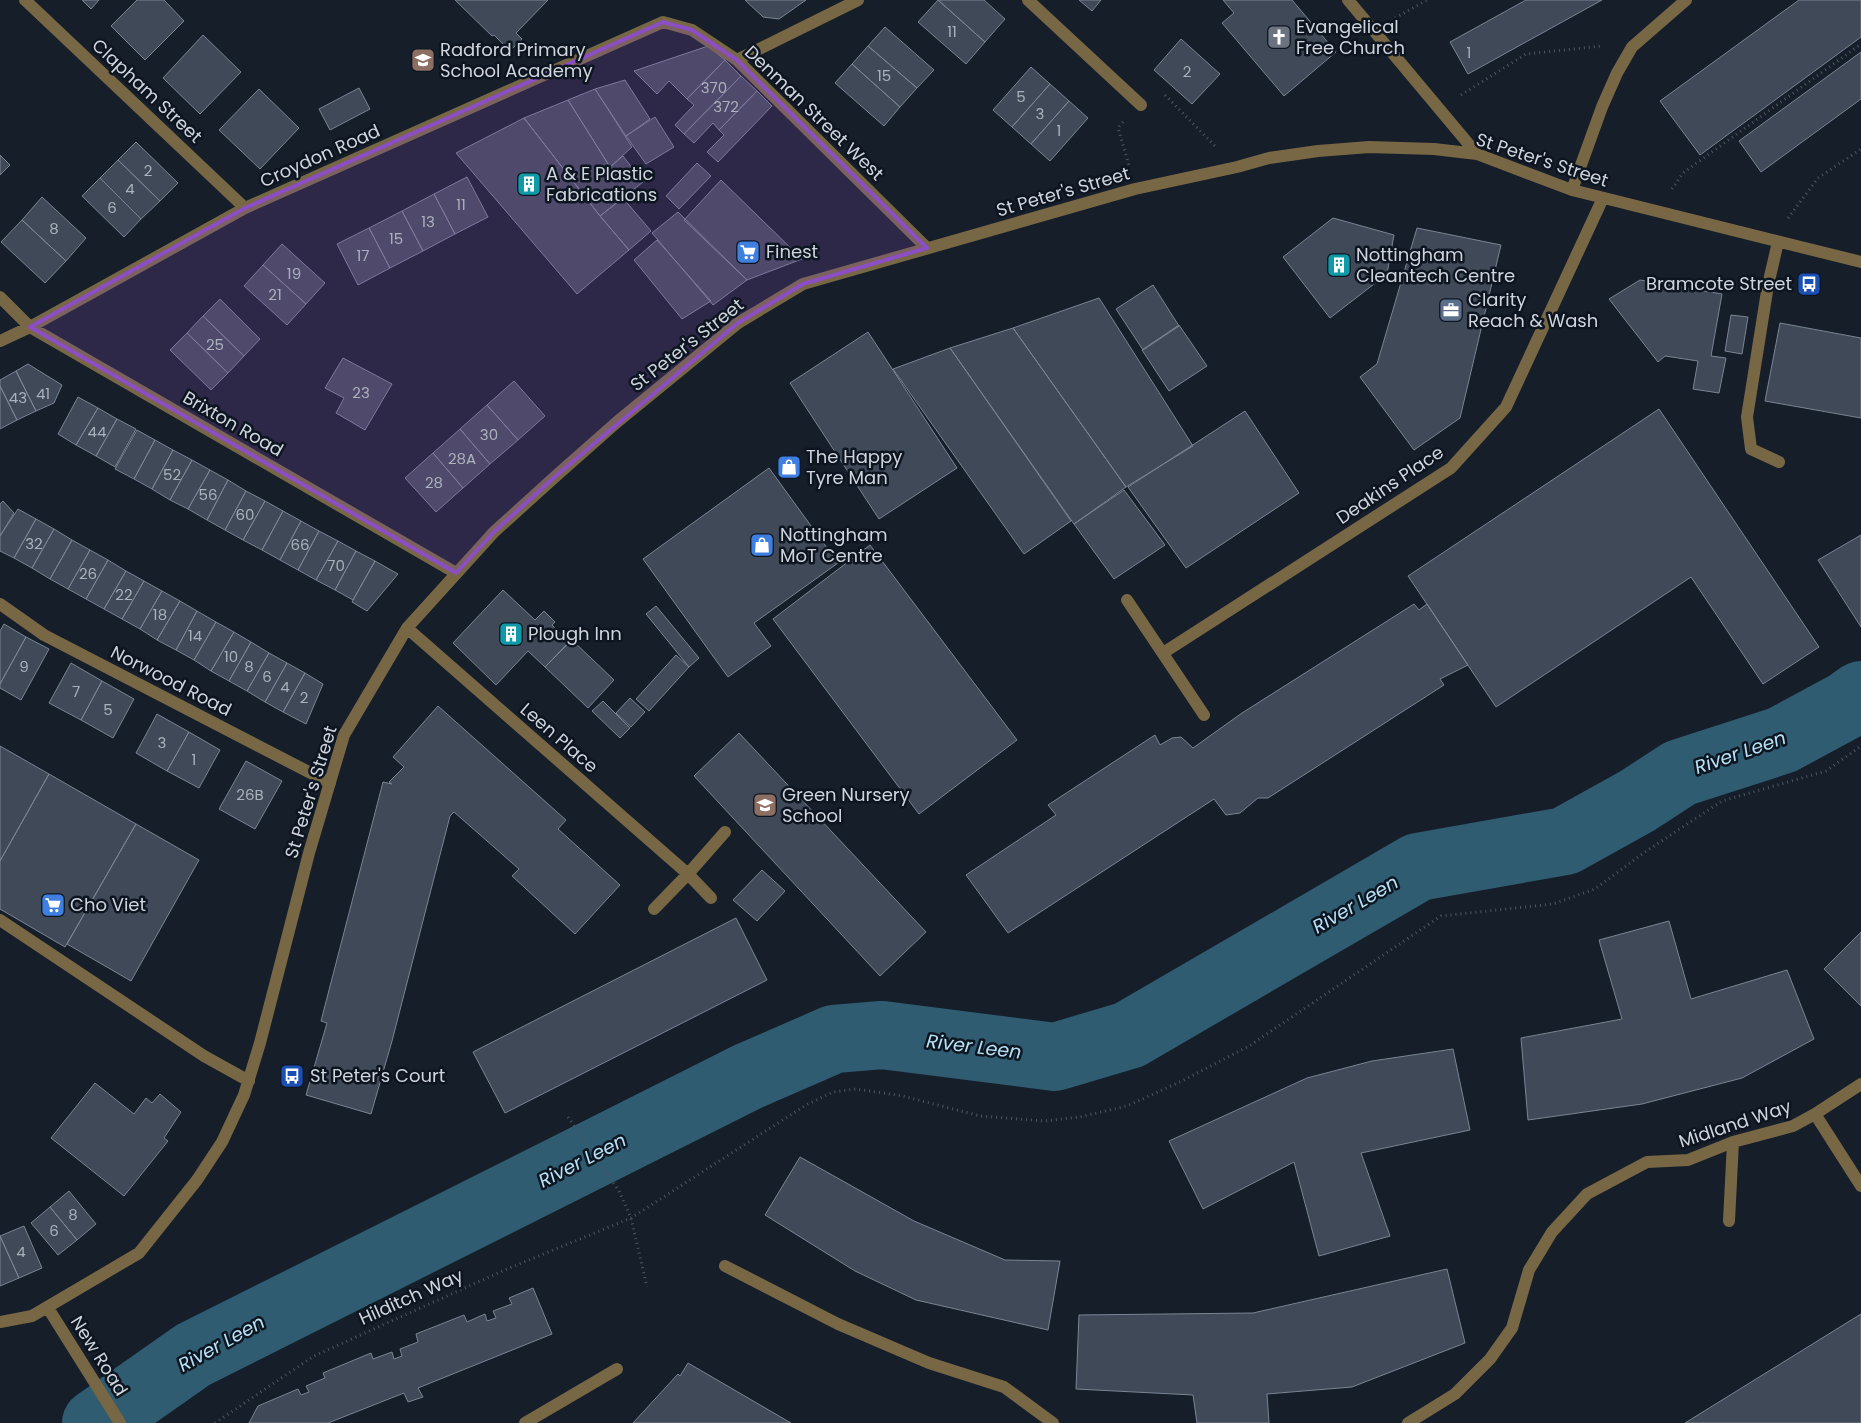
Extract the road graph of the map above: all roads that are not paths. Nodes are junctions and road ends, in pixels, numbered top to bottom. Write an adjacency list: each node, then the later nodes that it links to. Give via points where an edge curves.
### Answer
1 (25, 0): 12 (street, Clapham Street)
2 (858, 0): 7 (street)
3 (1028, 0): 8 (street)
4 (1348, 0): 9 (street)
5 (1686, 0): 10 (street, via 1632,47 1602,107)
6 (664, 22): 7 (street, Denman Street West, via 692,30); 12 (street, Croydon Road)
7 (737, 60): 14 (street, Denman Street West)
8 (1141, 105)
9 (1477, 154): 10 (street, St Peter's Street); 14 (street, St Peter's Street, via 1369,147 1269,158 1135,188)
10 (1572, 190): 11 (street, St Peter's Street)
11 (1603, 198): 13 (street, St Peter's Street); 24 (street, Deakins Place, via 1506,407 1451,468)
12 (245, 208): 17 (street, Croydon Road)
13 (1774, 241): 15 (street, St Peter's Street); 19 (street, via 1746,417 1751,449)
14 (927, 248): 20 (street, St Peter's Street, via 803,284 738,323 557,475 494,532)
15 (1861, 262)
16 (0, 297): 17 (street, Brixton Road)
17 (30, 327): 18 (street, Croydon Road); 20 (street, Brixton Road)
18 (0, 341)
19 (1779, 462)
20 (456, 573): 23 (street, St Peter's Street)
21 (1127, 600): 24 (street)
22 (0, 604): 26 (street, Norwood Road, via 44,635)
23 (407, 628): 26 (street, St Peter's Street, via 344,735); 28 (street, Leen Place)
24 (1162, 653): 25 (street)
25 (1204, 715)
26 (330, 783): 32 (street, St Peter's Street)
27 (725, 832): 28 (street)
28 (688, 874): 29 (street, Leen Place); 30 (street)
29 (711, 898)
30 (654, 909)
31 (0, 920): 32 (street, via 204,1056)
32 (249, 1081): 39 (street, St Peter's Street, via 217,1149 198,1180 139,1253)
33 (1861, 1084): 34 (street, Midland Way)
34 (1815, 1114): 35 (street, Midland Way, via 1793,1126); 36 (street)
35 (1733, 1142): 37 (street); 45 (street, Midland Way, via 1688,1160 1648,1162 1587,1194 1552,1232 1529,1270 1512,1328 1490,1359 1455,1394)
36 (1861, 1186)
37 (1729, 1222)
38 (725, 1266): 44 (street, via 847,1328 929,1363 1004,1386)
39 (48, 1308): 40 (street, St Peter's Street, via 32,1316); 42 (street, New Road)
40 (0, 1322)
41 (617, 1369): 43 (street)
42 (120, 1423)
43 (525, 1423)
44 (1054, 1423)
45 (1408, 1423)

